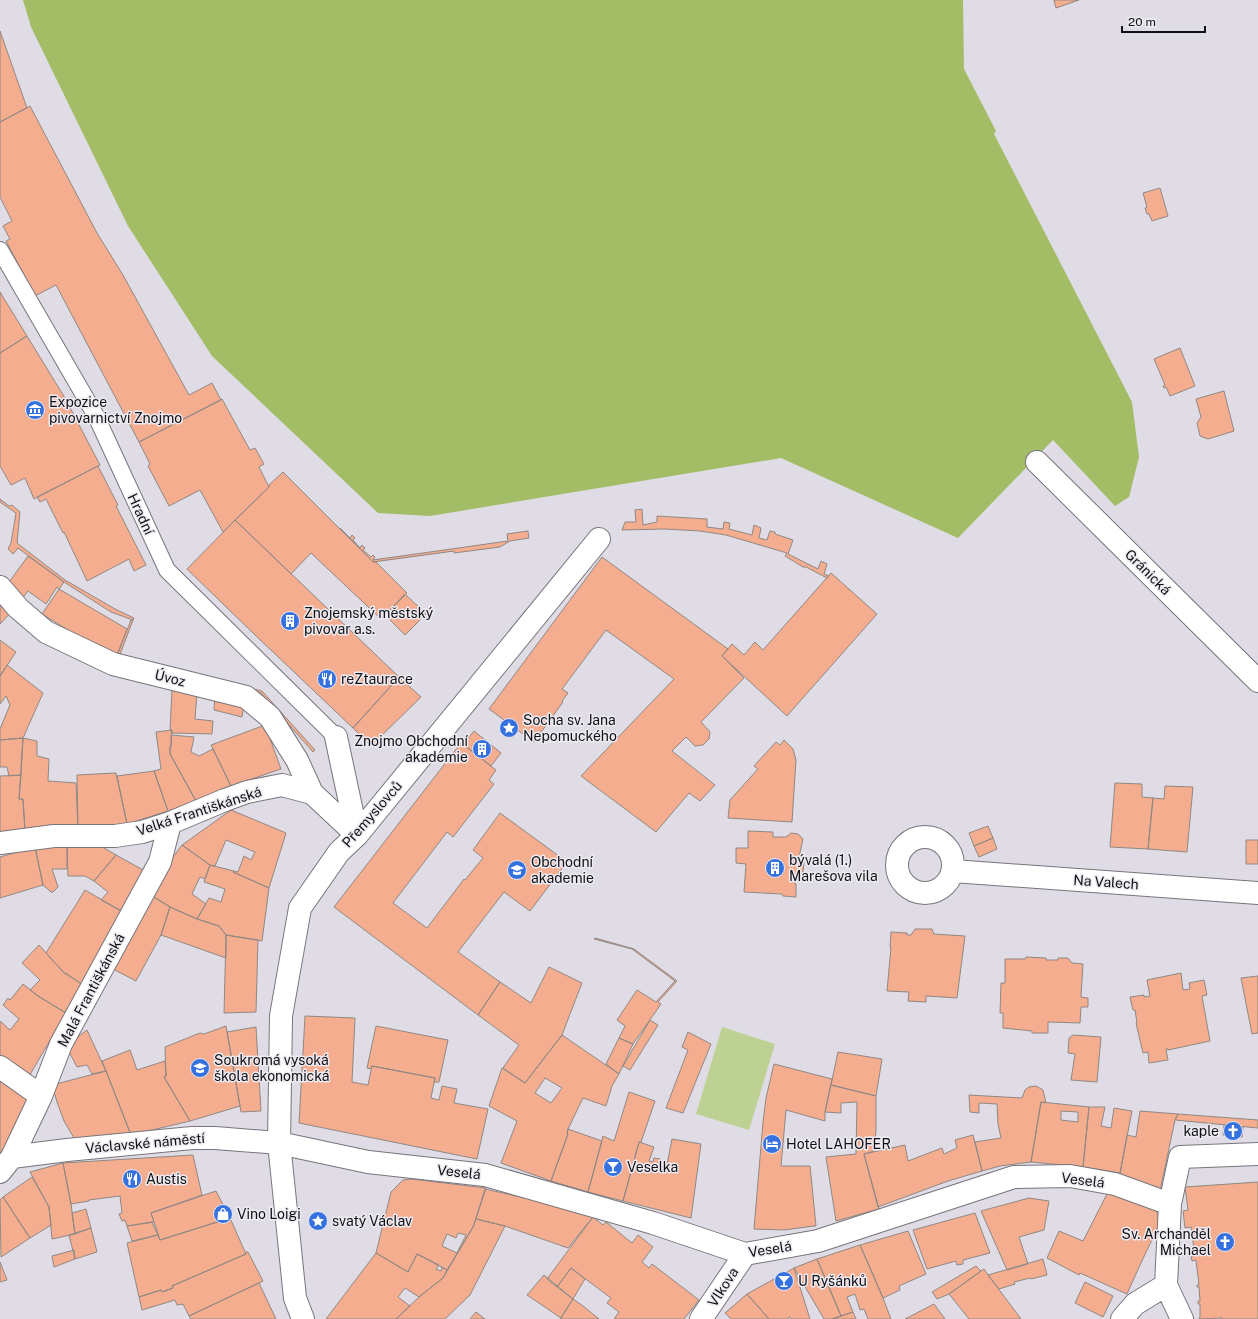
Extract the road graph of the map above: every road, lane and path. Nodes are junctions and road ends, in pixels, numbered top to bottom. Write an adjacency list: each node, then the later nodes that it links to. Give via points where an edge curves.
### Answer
1 (0, 250): 6 (lane, Hradní, via 96,416 167,570)
2 (1037, 462): 5 (street, Gránická)
3 (599, 539): 9 (street, Přemyslovců)
4 (0, 587): 7 (street, Úvoz, via 18,608 46,632 113,664 246,697 270,717 297,760)
5 (1258, 681)
6 (336, 737): 9 (street)
7 (312, 793): 8 (street, Velká Františkánská, via 282,785 247,792); 9 (street, Velká Františkánská)
8 (170, 823): 10 (street, Velká Františkánská, via 142,832 115,836 54,836); 14 (street, Malá Františkánská, via 160,862 60,1044)
9 (357, 835): 15 (street, Přemyslovců, via 339,852 300,908 281,1016)
10 (0, 843)
11 (953, 871): 12 (street, Na Valech)
12 (1258, 893)
13 (0, 1067): 14 (street)
14 (41, 1096): 18 (street, Malá Františkánská)
15 (279, 1143): 17 (street, Václavské náměstí); 18 (street, Václavské náměstí, via 192,1138 67,1150); 22 (street, via 295,1298)
16 (1258, 1154): 19 (street, via 1180,1157)
17 (368, 1162): 20 (street, Veselá, via 485,1175 653,1223)
18 (6, 1164)
19 (1170, 1204): 20 (street, Veselá, via 1115,1184 1070,1176 1014,1177 818,1241); 21 (street)
20 (745, 1254): 23 (street, Vlkova)
21 (1166, 1285): 24 (street, via 1135,1304); 25 (street)
22 (303, 1319)
23 (702, 1319)
24 (1122, 1319)
25 (1182, 1319)

